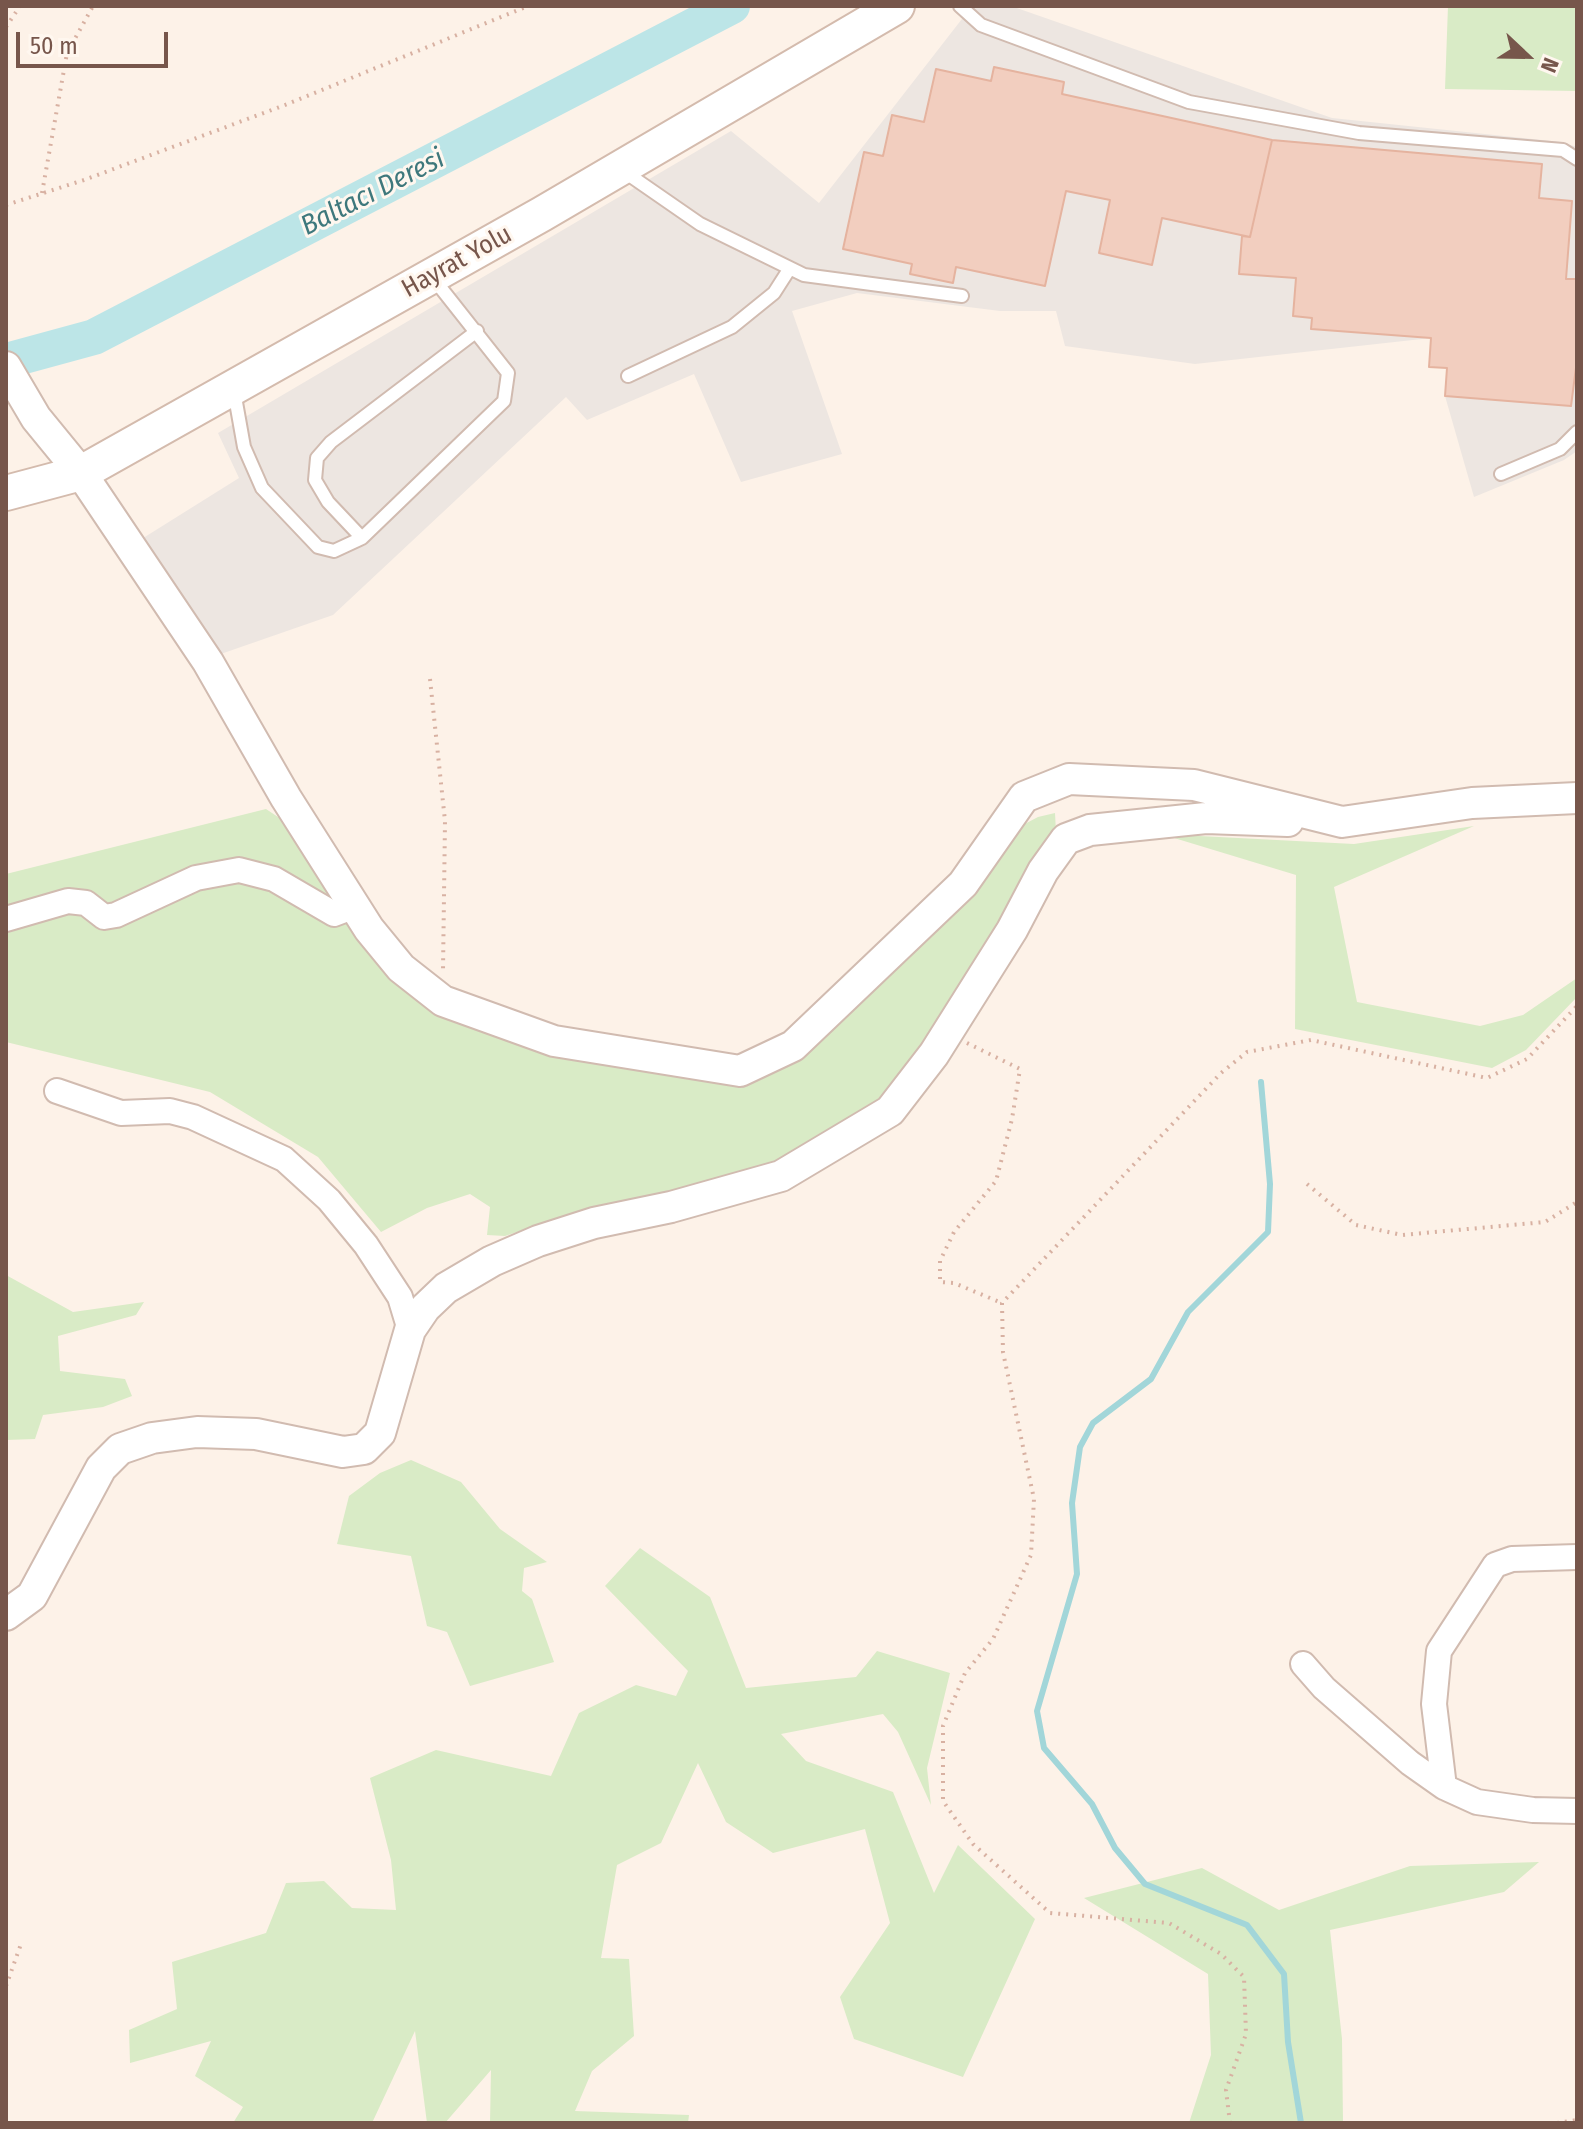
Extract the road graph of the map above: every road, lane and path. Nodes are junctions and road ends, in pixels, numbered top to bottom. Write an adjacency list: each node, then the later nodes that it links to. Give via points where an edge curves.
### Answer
1 (20, 6): 6 (path)
2 (93, 6): 9 (path, via 67,53)
3 (528, 6): 9 (path, via 285,105)
4 (897, 6): 8 (main road, Hayrat Yolu)
5 (960, 6): 7 (lane, via 981,25 1189,102 1359,133 1563,150)
6 (6, 27)
7 (1577, 159)
8 (620, 168): 11 (lane, via 700,224); 12 (main road, Hayrat Yolu)
9 (42, 193): 10 (path)
10 (6, 205)
11 (790, 268): 13 (lane, via 804,275); 16 (lane, via 774,293 732,327)
12 (431, 276): 14 (lane); 17 (main road, Hayrat Yolu)
13 (962, 296)
14 (477, 331): 22 (lane, via 508,373 504,401); 22 (lane, via 317,458 315,480 321,491)
15 (6, 367): 19 (street, via 36,418)
16 (628, 376)
17 (233, 387): 19 (main road, Hayrat Yolu); 22 (lane, via 244,447 262,488 318,547 334,551)
18 (1577, 432): 20 (lane, via 1560,449)
19 (81, 473): 21 (main road, Hayrat Yolu); 26 (street, via 208,662)
20 (1501, 474)
21 (6, 493)
22 (362, 538)
23 (430, 679): 28 (path, via 445,821)
24 (1577, 798): 25 (street, via 1472,803)
25 (1342, 822): 28 (street, via 1194,785 1069,779 1024,797 963,884 873,972 793,1046 740,1071 554,1041); 30 (street, via 1206,818 1090,830 1066,839)
26 (355, 906): 27 (street, via 334,914 274,879 239,870 196,878 116,915 104,917 86,903 68,901); 28 (street, via 401,968)
27 (6, 919)
28 (443, 1001)
29 (1577, 1006): 34 (path, via 1527,1059 1487,1078 1311,1040 1247,1052)
30 (947, 1033): 34 (path, via 1020,1069 996,1181 954,1232 940,1261 940,1282); 35 (street, via 890,1111 781,1176 538,1241 446,1288)
31 (57, 1091): 35 (street, via 121,1113 170,1111 193,1117 284,1159 329,1200 366,1245 400,1297)
32 (1307, 1184): 33 (path, via 1356,1225 1402,1235 1545,1222)
33 (1577, 1202)
34 (1002, 1303): 44 (path, via 1003,1352 1034,1499 1031,1555 993,1639 965,1673 943,1726 943,1801 973,1844 1050,1913 1169,1923 1221,1954 1244,1977 1246,2034 1226,2090)
35 (410, 1330): 37 (street, via 380,1433 364,1449 343,1452 256,1434 197,1432 120,1449 86,1492 32,1596)
36 (1577, 1557): 39 (street, via 1512,1559 1495,1565 1439,1651 1434,1704)
37 (6, 1615)
38 (1303, 1664): 39 (street, via 1356,1716)
39 (1444, 1787): 40 (street, via 1477,1802)
40 (1577, 1811)
41 (21, 1944): 42 (path)
42 (6, 1986)
43 (1577, 2120): 45 (path)
44 (1230, 2123)
45 (1557, 2123)

